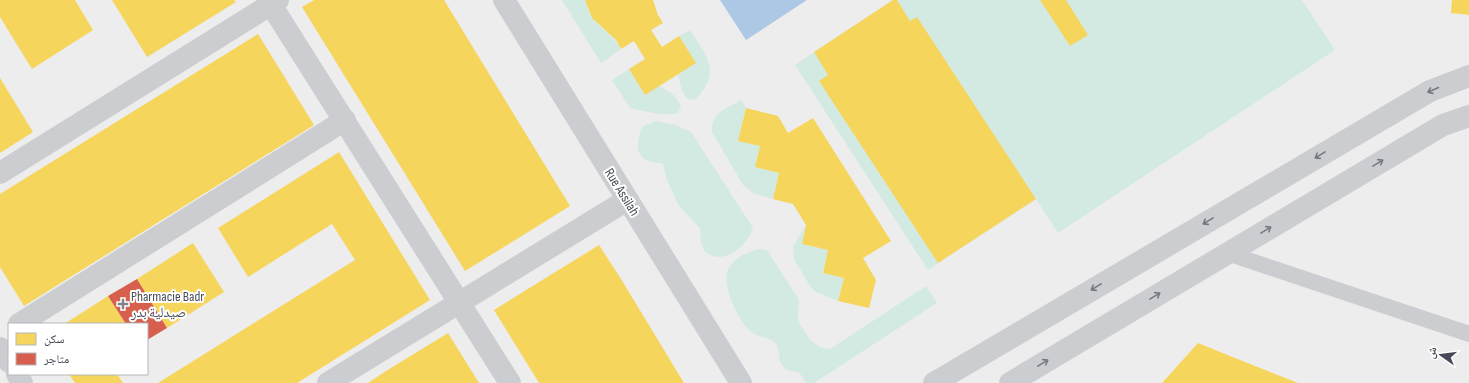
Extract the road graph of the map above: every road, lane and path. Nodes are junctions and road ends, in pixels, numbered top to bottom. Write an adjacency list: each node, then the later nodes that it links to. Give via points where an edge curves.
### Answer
1 (504, 0): 7 (street, Rue Assilah)
2 (272, 1): 5 (street); 6 (street)
3 (1469, 76): 17 (main road, one-way to 17, via 1430,90)
4 (1469, 116): 8 (main road, one-way to 4, via 1443,125)
5 (345, 120): 9 (street); 10 (street)
6 (0, 173)
7 (627, 200): 9 (street); 16 (street, Rue Assilah)
8 (1227, 253): 11 (lane); 18 (main road, one-way to 8)
9 (461, 302): 14 (street); 15 (street)
10 (21, 323)
11 (1469, 334)
12 (0, 348): 13 (street)
13 (8, 360)
14 (328, 383)
15 (510, 383)
16 (741, 383)
17 (934, 383)
18 (1010, 383)

